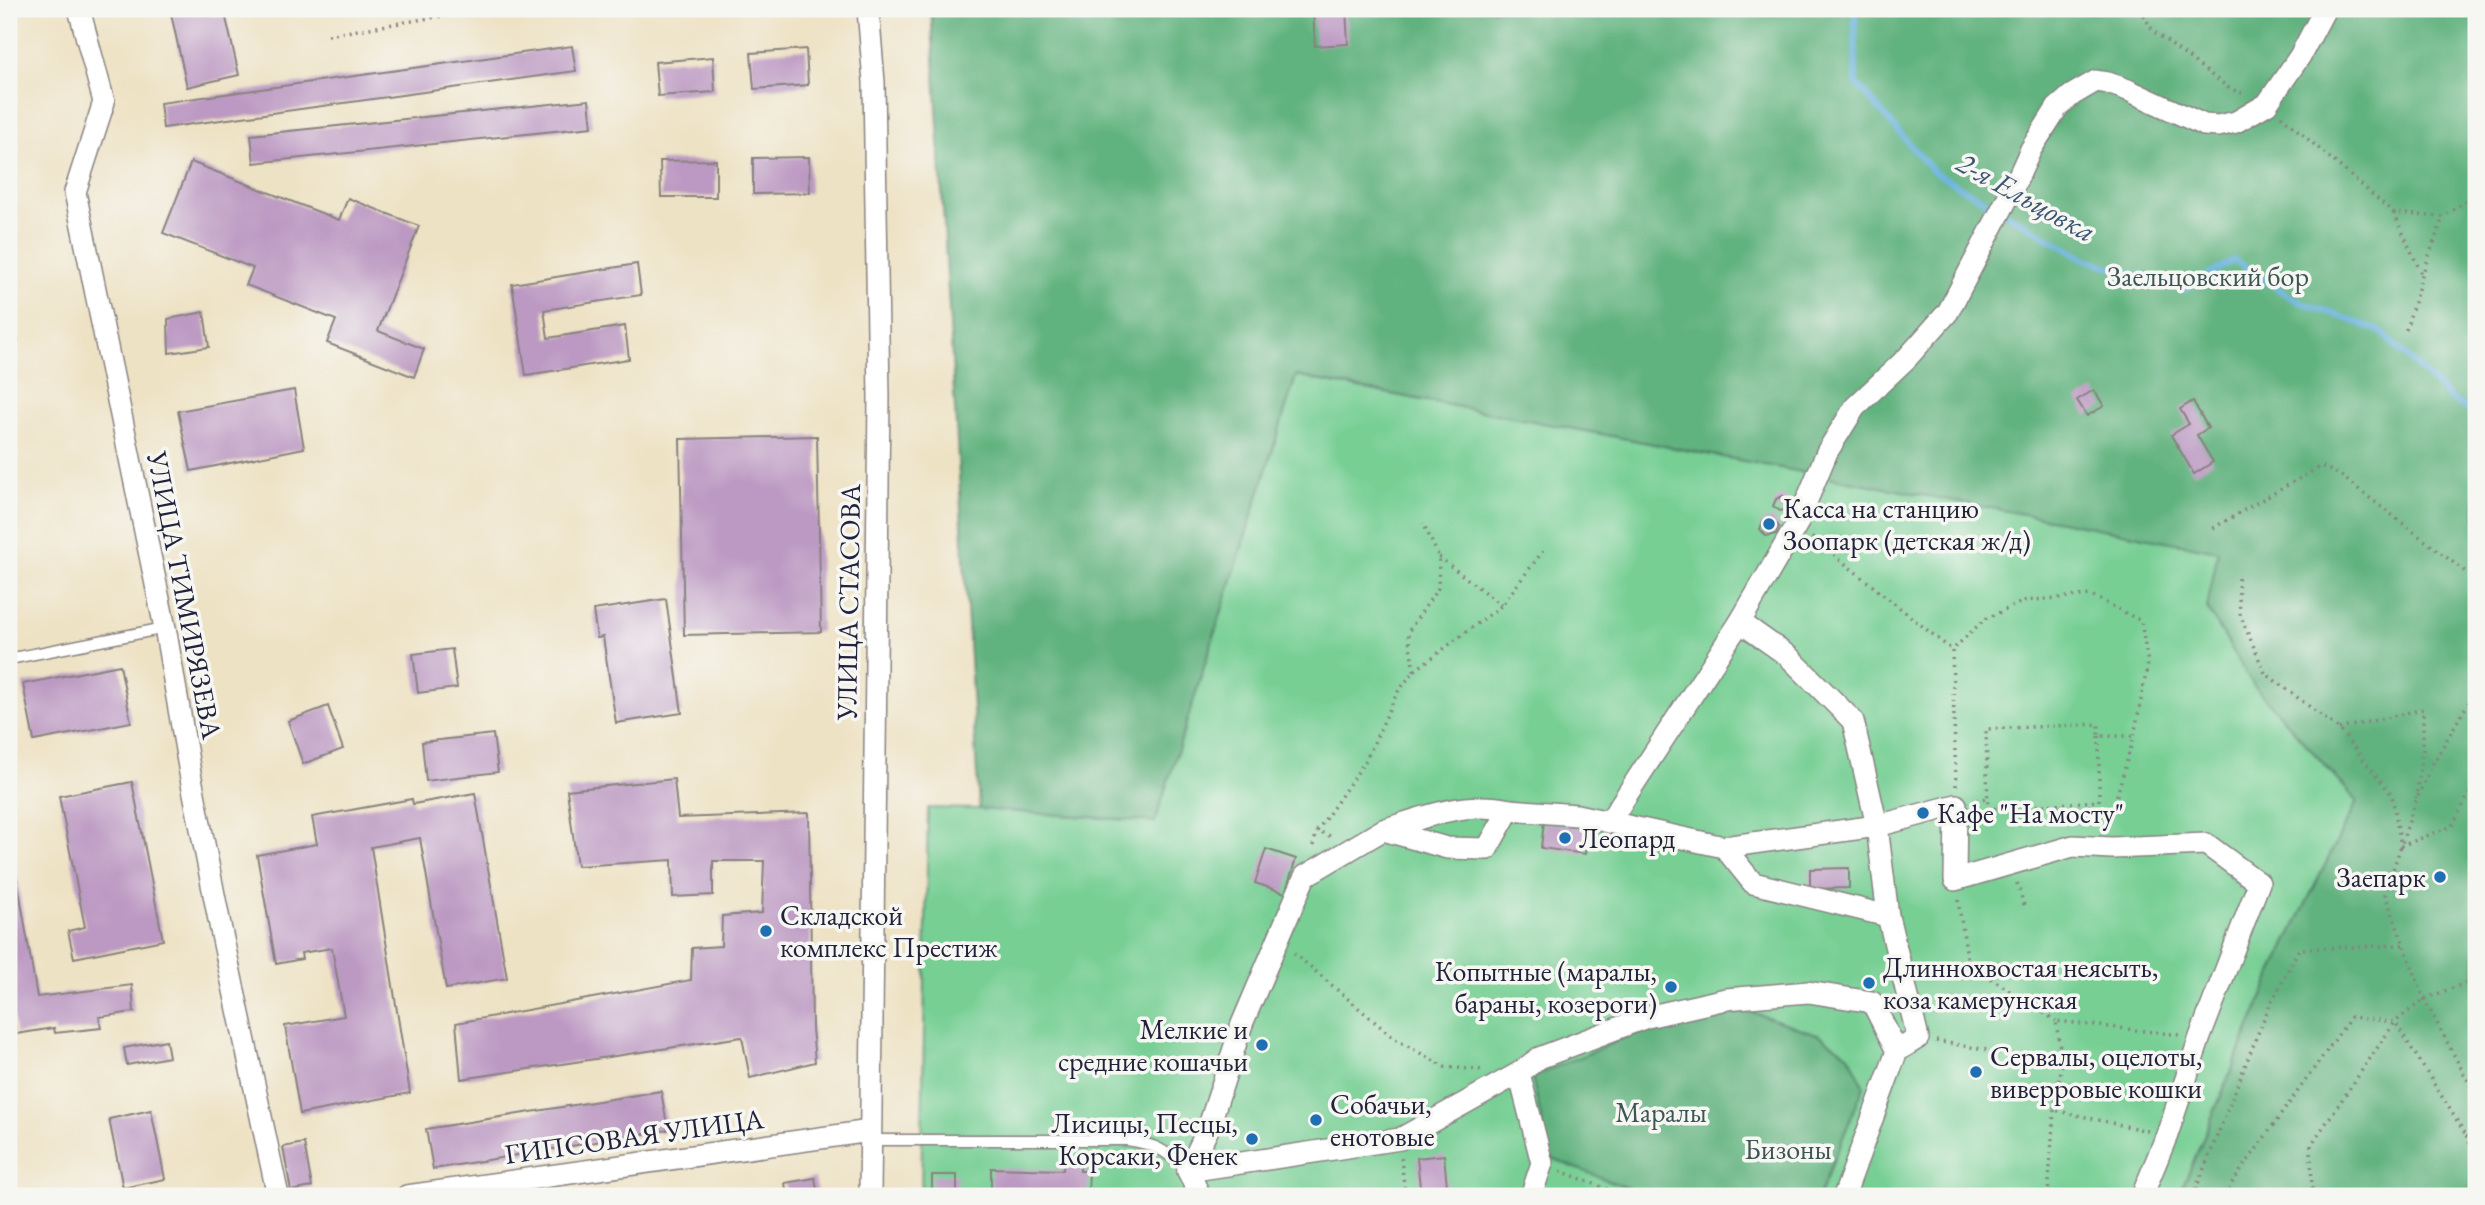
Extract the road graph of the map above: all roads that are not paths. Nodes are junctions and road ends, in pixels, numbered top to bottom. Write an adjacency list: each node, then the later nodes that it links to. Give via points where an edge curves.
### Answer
1 (79, 9): 5 (street, УЛИЦА ТИМИРЯЗЕВА, via 104,102 75,192)
2 (868, 9): 15 (street, УЛИЦА СТАСОВА, via 874,82 879,398)
3 (2325, 9): 4 (street, via 2301,56 2267,104 2236,122 2204,125 2128,90 2096,81 2056,108 1948,312 1855,407 1827,452 1797,524)
4 (1740, 622): 8 (street); 9 (street, via 1788,656 1853,721)
5 (165, 628): 6 (lane); 17 (street, УЛИЦА ТИМИРЯЗЕВА, via 190,773)
6 (9, 659)
7 (1509, 810): 8 (street); 10 (street, via 1456,808); 10 (street, via 1487,849 1447,848)
8 (1609, 822): 11 (street)
9 (1877, 826): 11 (street); 12 (street); 23 (street, via 1956,805 1955,880 2073,846 2207,844 2259,883)
10 (1382, 830): 16 (street, via 1305,876 1242,1024 1208,1129)
11 (1724, 847): 12 (street, via 1753,883)
12 (1888, 916): 13 (street, via 1918,1038)
13 (1897, 1051): 14 (street, via 1872,1002 1808,992 1726,999 1647,1017 1539,1058); 22 (street)
14 (1519, 1073): 16 (street, via 1399,1139); 21 (street, via 1542,1163)
15 (870, 1135): 16 (lane, via 1126,1140 1166,1151); 18 (street, ГИПСОВАЯ УЛИЦА); 19 (street, УЛИЦА СТАСОВА)
16 (1188, 1171): 20 (street)
17 (278, 1196)
18 (407, 1196)
19 (870, 1196)
20 (1200, 1196)
21 (1531, 1196)
22 (1844, 1196)
23 (2141, 1196)

